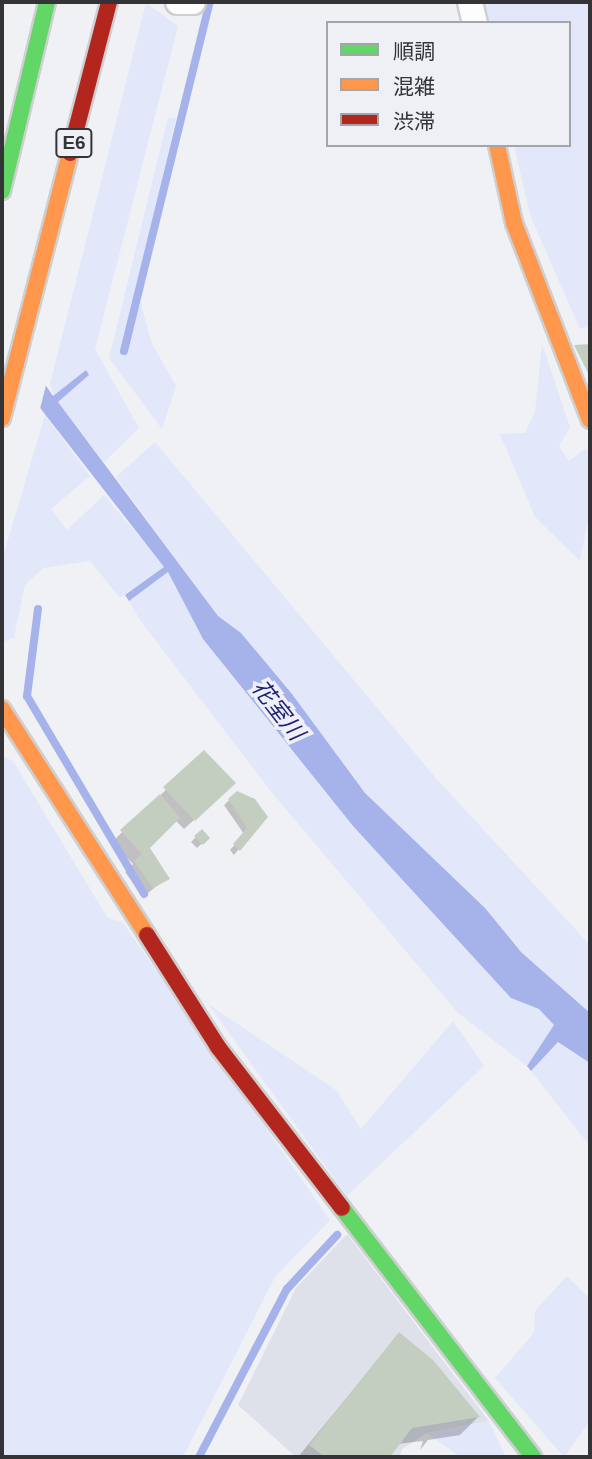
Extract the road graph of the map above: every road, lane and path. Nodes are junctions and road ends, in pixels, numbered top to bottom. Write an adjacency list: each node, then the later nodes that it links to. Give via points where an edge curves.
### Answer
1 (47, 2): 8 (main road)
2 (109, 2): 9 (main road, E6)
3 (177, 2): 4 (street)
4 (193, 2)
5 (470, 2): 6 (street)
6 (475, 21)
7 (497, 147): 10 (main road, via 514,223)
8 (2, 191)
9 (2, 418)
10 (590, 420)
11 (2, 709): 12 (main road)
12 (9, 735): 13 (main road, via 218,1046)
13 (531, 1456)

